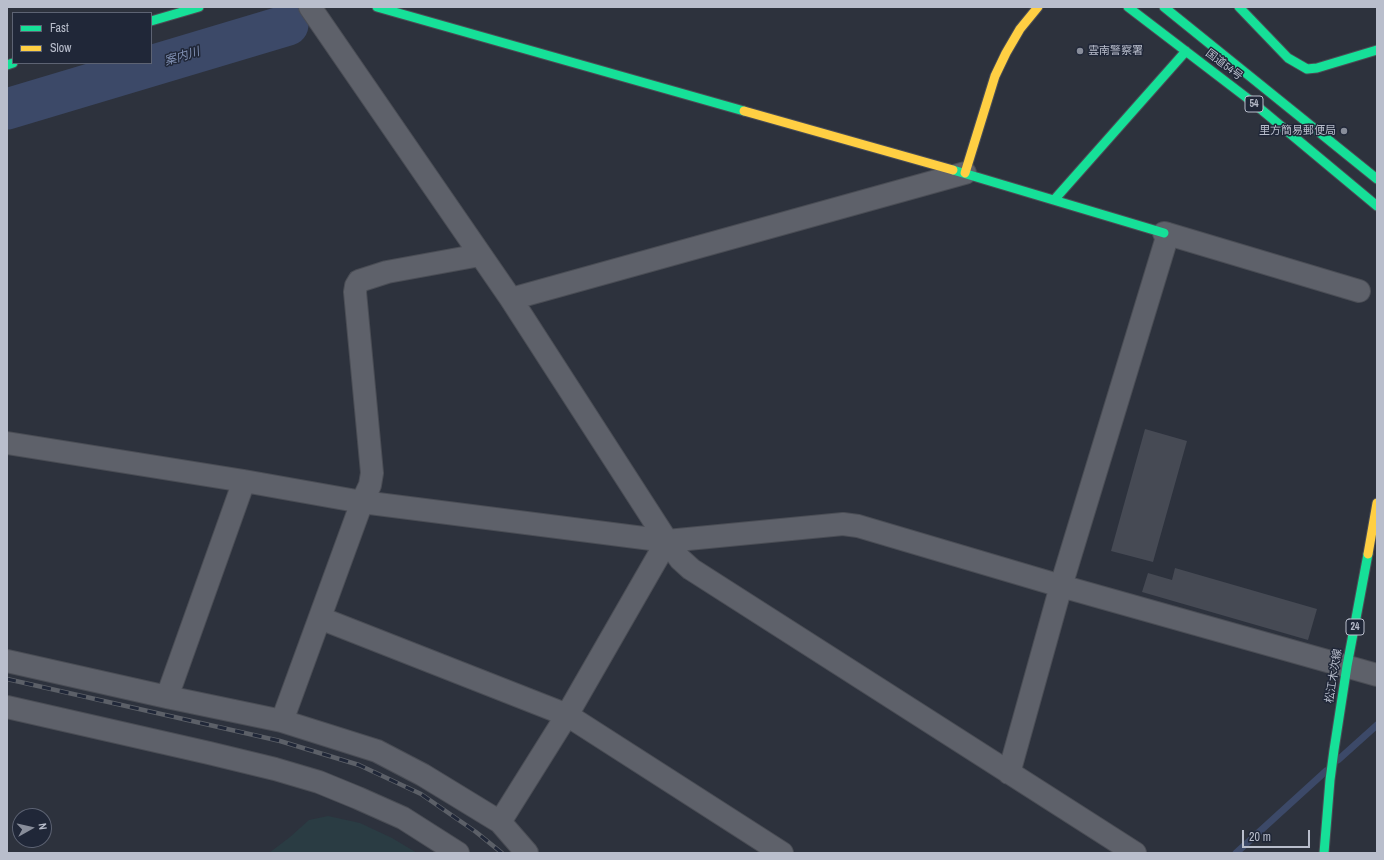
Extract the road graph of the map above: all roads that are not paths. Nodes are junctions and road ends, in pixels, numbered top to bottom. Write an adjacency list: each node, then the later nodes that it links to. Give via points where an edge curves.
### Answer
1 (199, 7): 8 (main road)
2 (310, 7): 16 (street)
3 (378, 7): 11 (main road)
4 (1038, 7): 11 (main road, via 1020,29 995,76)
5 (1128, 7): 10 (main road, 国道54号 / 54)
6 (1164, 7): 12 (main road, 国道54号 / 54)
7 (1239, 7): 9 (main road, via 1288,58 1307,69)
8 (152, 22)
9 (1377, 50)
10 (1186, 51): 13 (main road); 14 (main road, 国道54号 / 54, via 1251,101)
11 (965, 173): 13 (main road); 18 (street)
12 (1377, 179)
13 (1054, 200): 15 (main road)
14 (1377, 206)
15 (1166, 234): 17 (street); 24 (street)
16 (480, 255): 18 (street); 21 (street, via 387,272 359,281 356,286 354,292 372,473 370,485)
17 (1359, 291)
18 (511, 299): 23 (street)
19 (7, 443): 20 (street)
20 (244, 481): 21 (street); 29 (street)
21 (362, 502): 23 (street); 25 (street)
22 (1377, 503): 27 (main road, 松江木次線 / 24)
23 (666, 541): 24 (street, via 843,524 858,526); 31 (street); 33 (street, via 692,569)
24 (1061, 586): 27 (street); 33 (street)
25 (320, 618): 31 (street); 32 (street)
26 (7, 661): 29 (street)
27 (1347, 666): 28 (street); 39 (main road, 松江木次線 / 24, via 1330,780)
28 (1377, 675)
29 (167, 697): 32 (street)
30 (7, 707): 35 (street, via 223,756 319,782 403,818)
31 (567, 715): 34 (street); 37 (street)
32 (282, 721): 34 (street, via 377,751 423,775)
33 (1009, 773): 38 (street)
34 (500, 822): 36 (street)
35 (458, 853)
36 (527, 853)
37 (782, 853)
38 (1135, 853)
39 (1324, 853)

